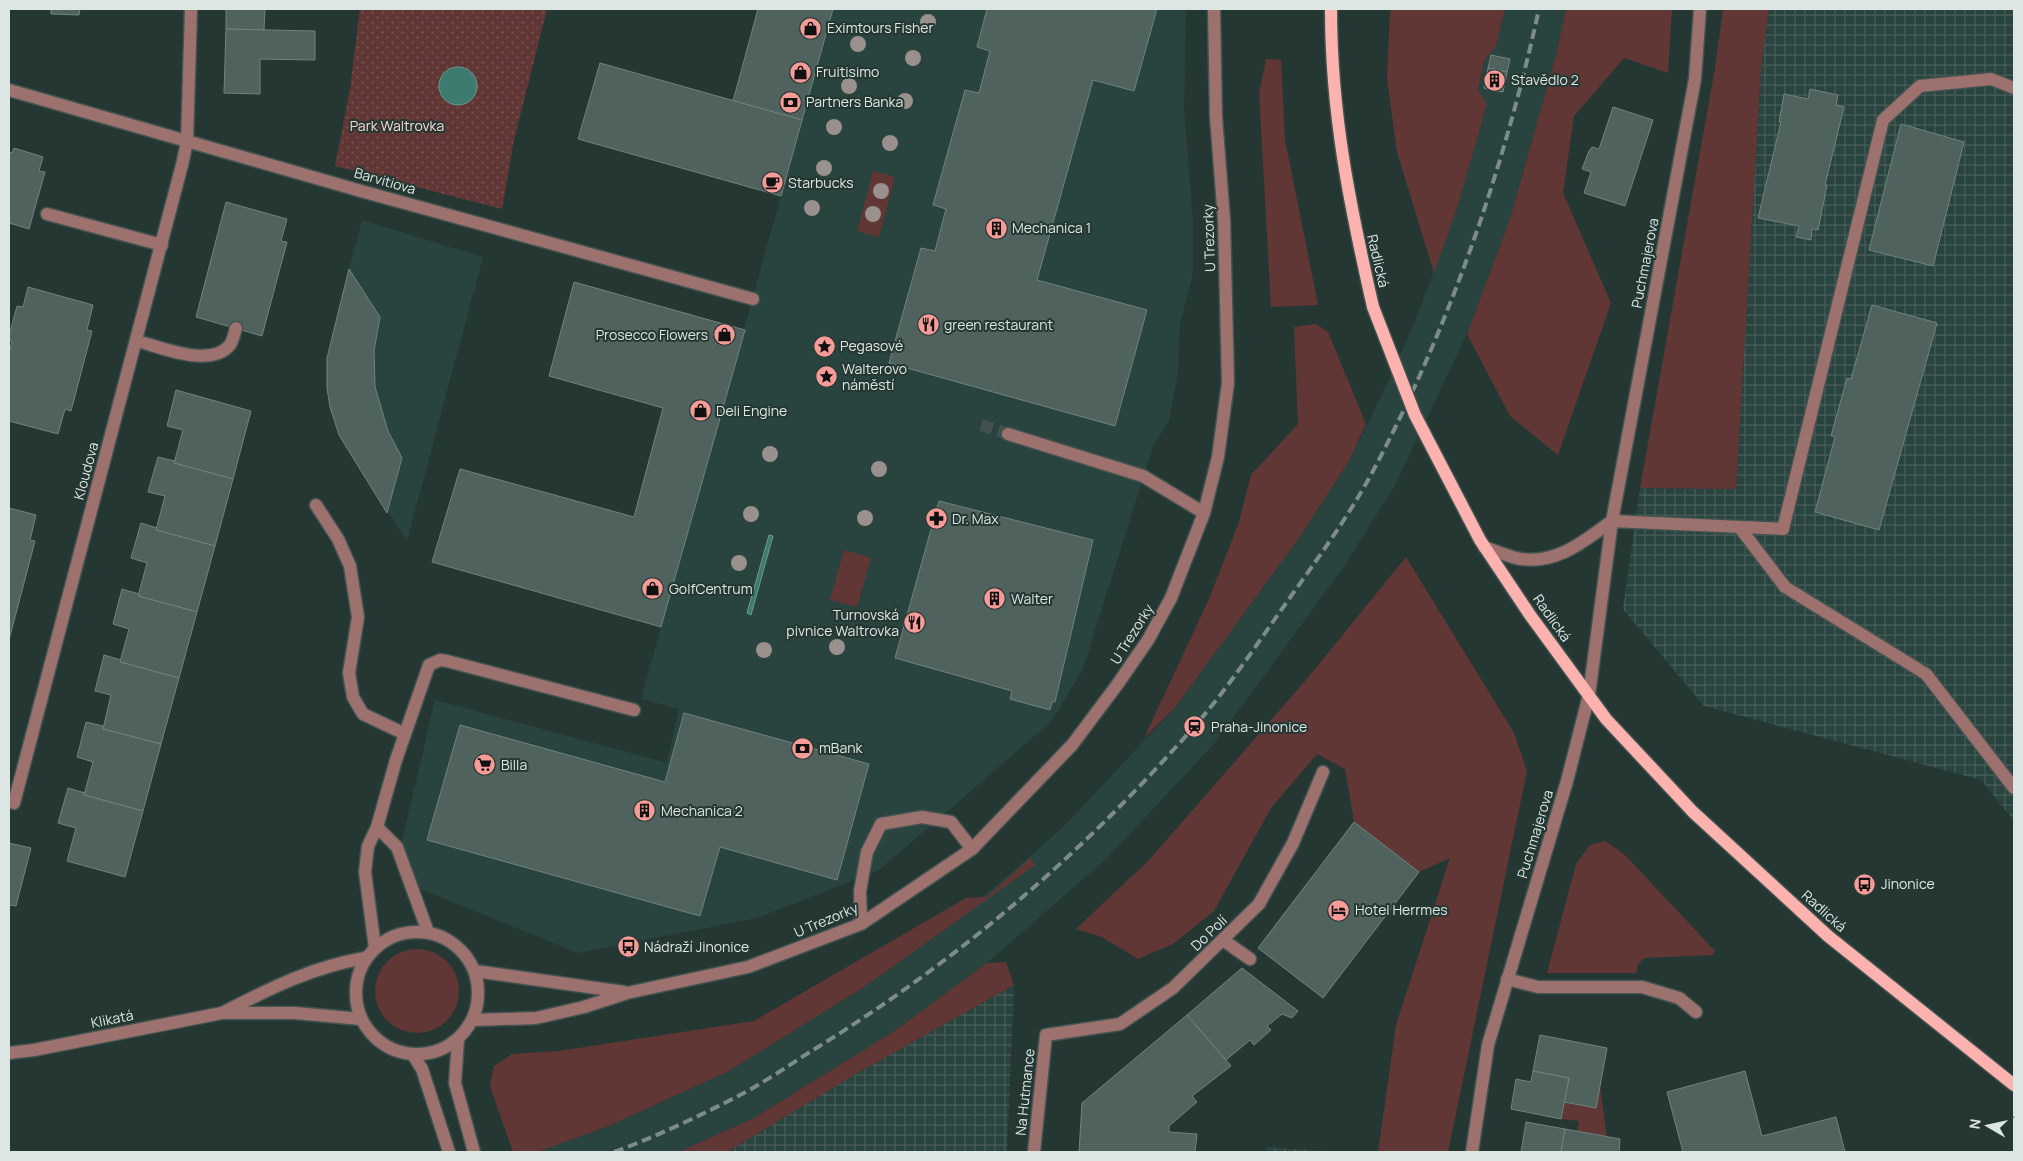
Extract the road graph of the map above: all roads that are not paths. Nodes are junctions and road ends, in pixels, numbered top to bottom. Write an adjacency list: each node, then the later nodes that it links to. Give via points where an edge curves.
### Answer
1 (191, 9): 7 (street, Kloudova)
2 (1214, 9): 15 (street, U Trezorky, via 1228,383 1218,457)
3 (1331, 9): 18 (main road, Radlická, bridge, via 1338,135 1373,307 1415,415)
4 (1700, 9): 16 (street, Puchmajerova, via 1695,79)
5 (2014, 88): 17 (street, via 1991,79 1920,86 1883,120 1783,529)
6 (9, 90): 7 (street, Barvitiova)
7 (187, 142): 9 (street, Kloudova); 10 (street, Barvitiova)
8 (47, 214): 9 (street)
9 (162, 245): 12 (street, Kloudova)
10 (753, 299)
11 (236, 328): 12 (street, via 231,345 223,352 199,357)
12 (137, 341): 24 (street, Kloudova, via 14,803)
13 (1008, 434): 15 (street, via 1143,476)
14 (316, 506): 21 (street, via 338,539 350,566 358,617 349,673 353,697 362,714)
15 (1204, 513): 26 (street, U Trezorky, via 1171,598 1148,640 1117,685 1072,745)
16 (1612, 521): 17 (street); 18 (street, via 1565,554 1543,560 1520,559); 19 (street, Puchmajerova)
17 (1740, 528): 23 (street, via 1786,587 1926,674)
18 (1482, 543): 19 (main road, Radlická)
19 (1589, 696): 34 (street, Puchmajerova, via 1567,781); 44 (main road, Radlická, via 1693,812 1828,936)
20 (634, 710): 21 (street, via 440,660 428,665 425,671)
21 (405, 734): 25 (street)
22 (1323, 772): 29 (street, Do Polí, via 1293,843 1259,904)
23 (2014, 788)
24 (9, 801)
25 (377, 826): 28 (street, via 397,847); 30 (street, via 368,846 365,872)
26 (972, 849): 27 (street, U Trezorky); 27 (street, via 951,822 922,816 881,824 867,852 860,891)
27 (860, 924): 35 (street, U Trezorky, via 748,967)
28 (428, 932): 30 (street, via 391,937); 33 (street, via 448,940 464,953)
29 (1223, 940): 32 (street); 40 (street, Do Polí, via 1173,988 1120,1024)
30 (375, 948): 31 (street)
31 (365, 958): 37 (street, Klikatá, via 334,963 289,980); 38 (street, via 355,992)
32 (1250, 959)
33 (475, 971): 35 (street, U Trezorky); 39 (street, via 479,987)
34 (1507, 979): 36 (street, via 1538,987 1642,987 1679,998); 48 (street, Puchmajerova, via 1488,1045)
35 (626, 993): 39 (street, U Trezorky, via 536,1018)
36 (1696, 1012)
37 (222, 1013): 38 (street, Klikatá, via 295,1013); 42 (street, Klikatá)
38 (361, 1019): 43 (street, via 378,1041)
39 (473, 1020): 41 (street)
40 (1046, 1036): 47 (street, Na Hutmance)
41 (458, 1040): 43 (street, via 430,1054); 46 (street, via 455,1083)
42 (9, 1053)
43 (413, 1055): 45 (street, via 422,1069)
44 (2014, 1085)
45 (449, 1152)
46 (474, 1152)
47 (1034, 1152)
48 (1472, 1152)

